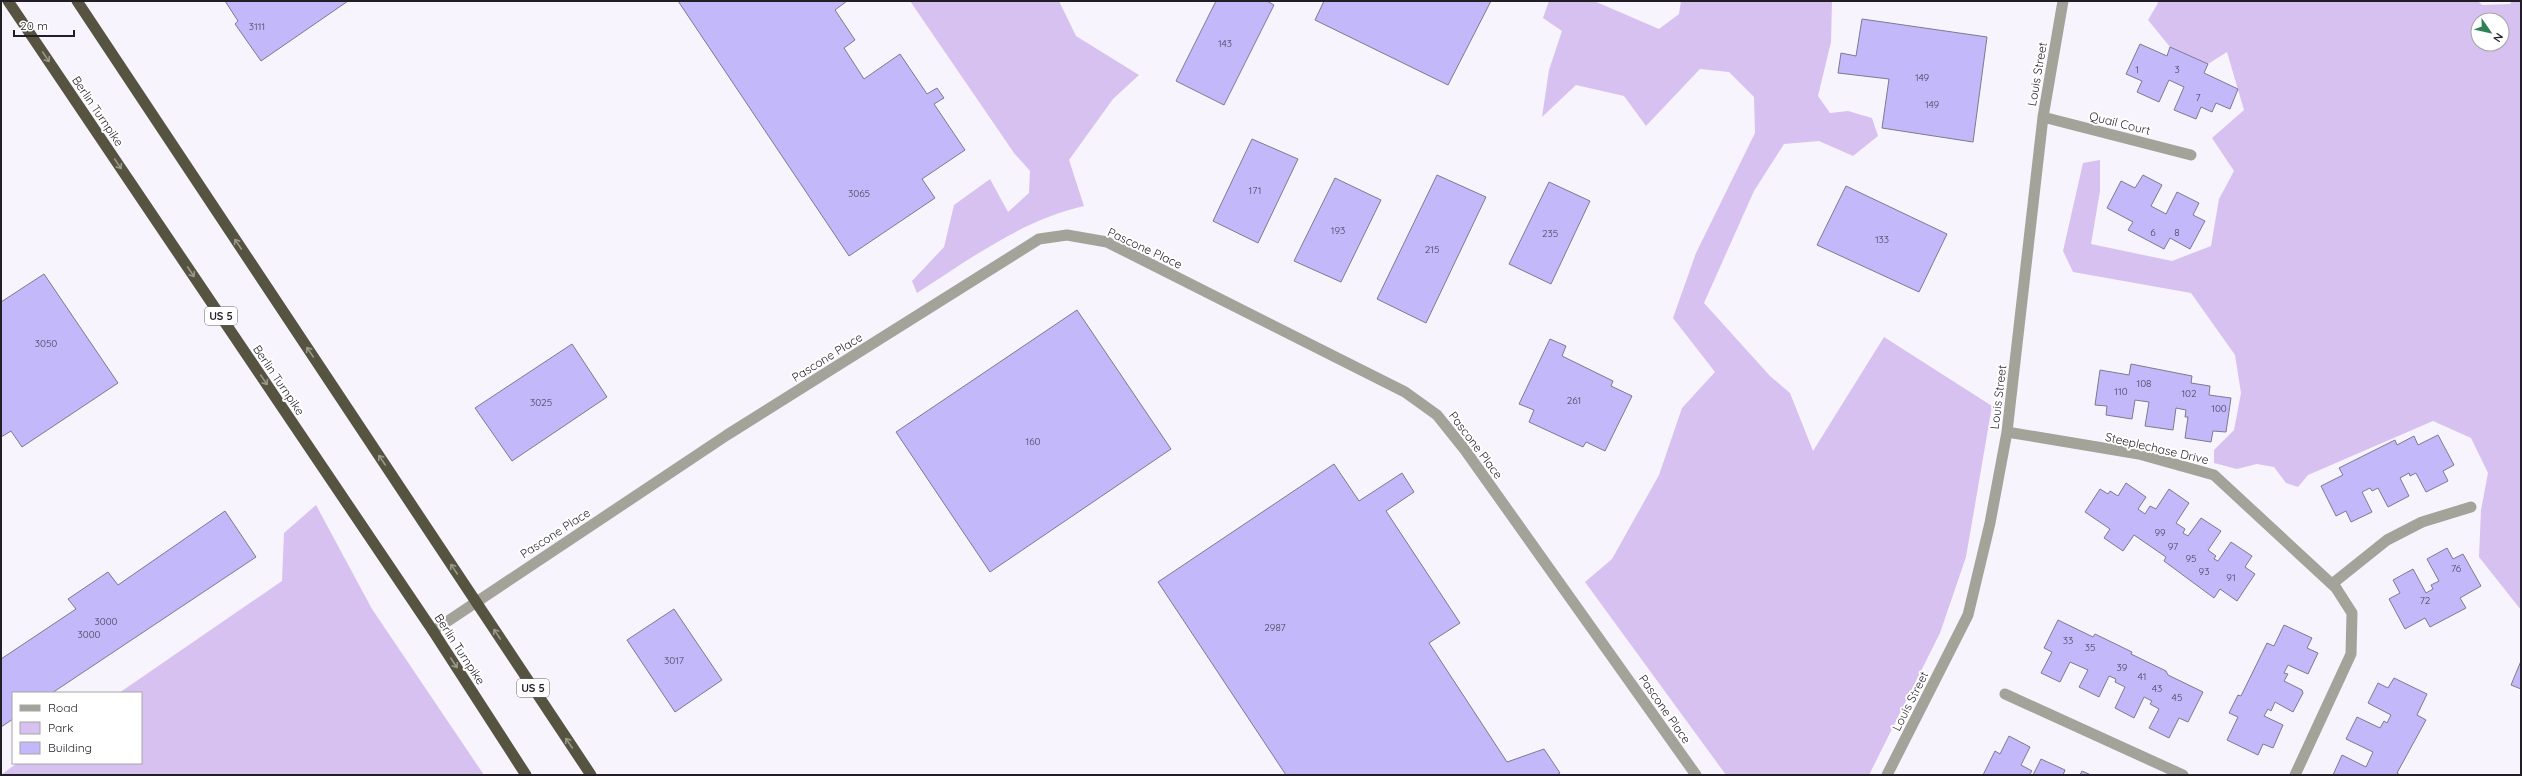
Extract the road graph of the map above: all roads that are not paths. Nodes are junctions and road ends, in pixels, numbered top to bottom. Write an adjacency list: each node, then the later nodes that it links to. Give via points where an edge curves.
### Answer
1 (8, 1): 10 (highway, Berlin Turnpike / US 5, one-way to 10)
2 (77, 1): 9 (highway, US 5, one-way to 2)
3 (2063, 1): 4 (street, Louis Street)
4 (2043, 117): 5 (street, Quail Court); 6 (street, Louis Street)
5 (2191, 154)
6 (2007, 432): 8 (street, Steeplechase Drive, via 2139,454 2214,475); 15 (street, Louis Street, via 1990,523 1968,615)
7 (2471, 507): 8 (street, via 2422,522 2387,540)
8 (2332, 584): 17 (street, Steeplechase Drive, via 2352,613 2351,654)
9 (475, 601): 10 (street, Pascone Place); 13 (highway, US 5, one-way to 9); 14 (street, Pascone Place, via 727,435 1039,239 1068,235 1107,242 1402,390 1437,415 1465,450)
10 (433, 631): 12 (highway, Berlin Turnpike / US 5, one-way to 12)
11 (2005, 694): 16 (street)
12 (526, 775)
13 (591, 775)
14 (1696, 775)
15 (1887, 775)
16 (2183, 775)
17 (2295, 775)

